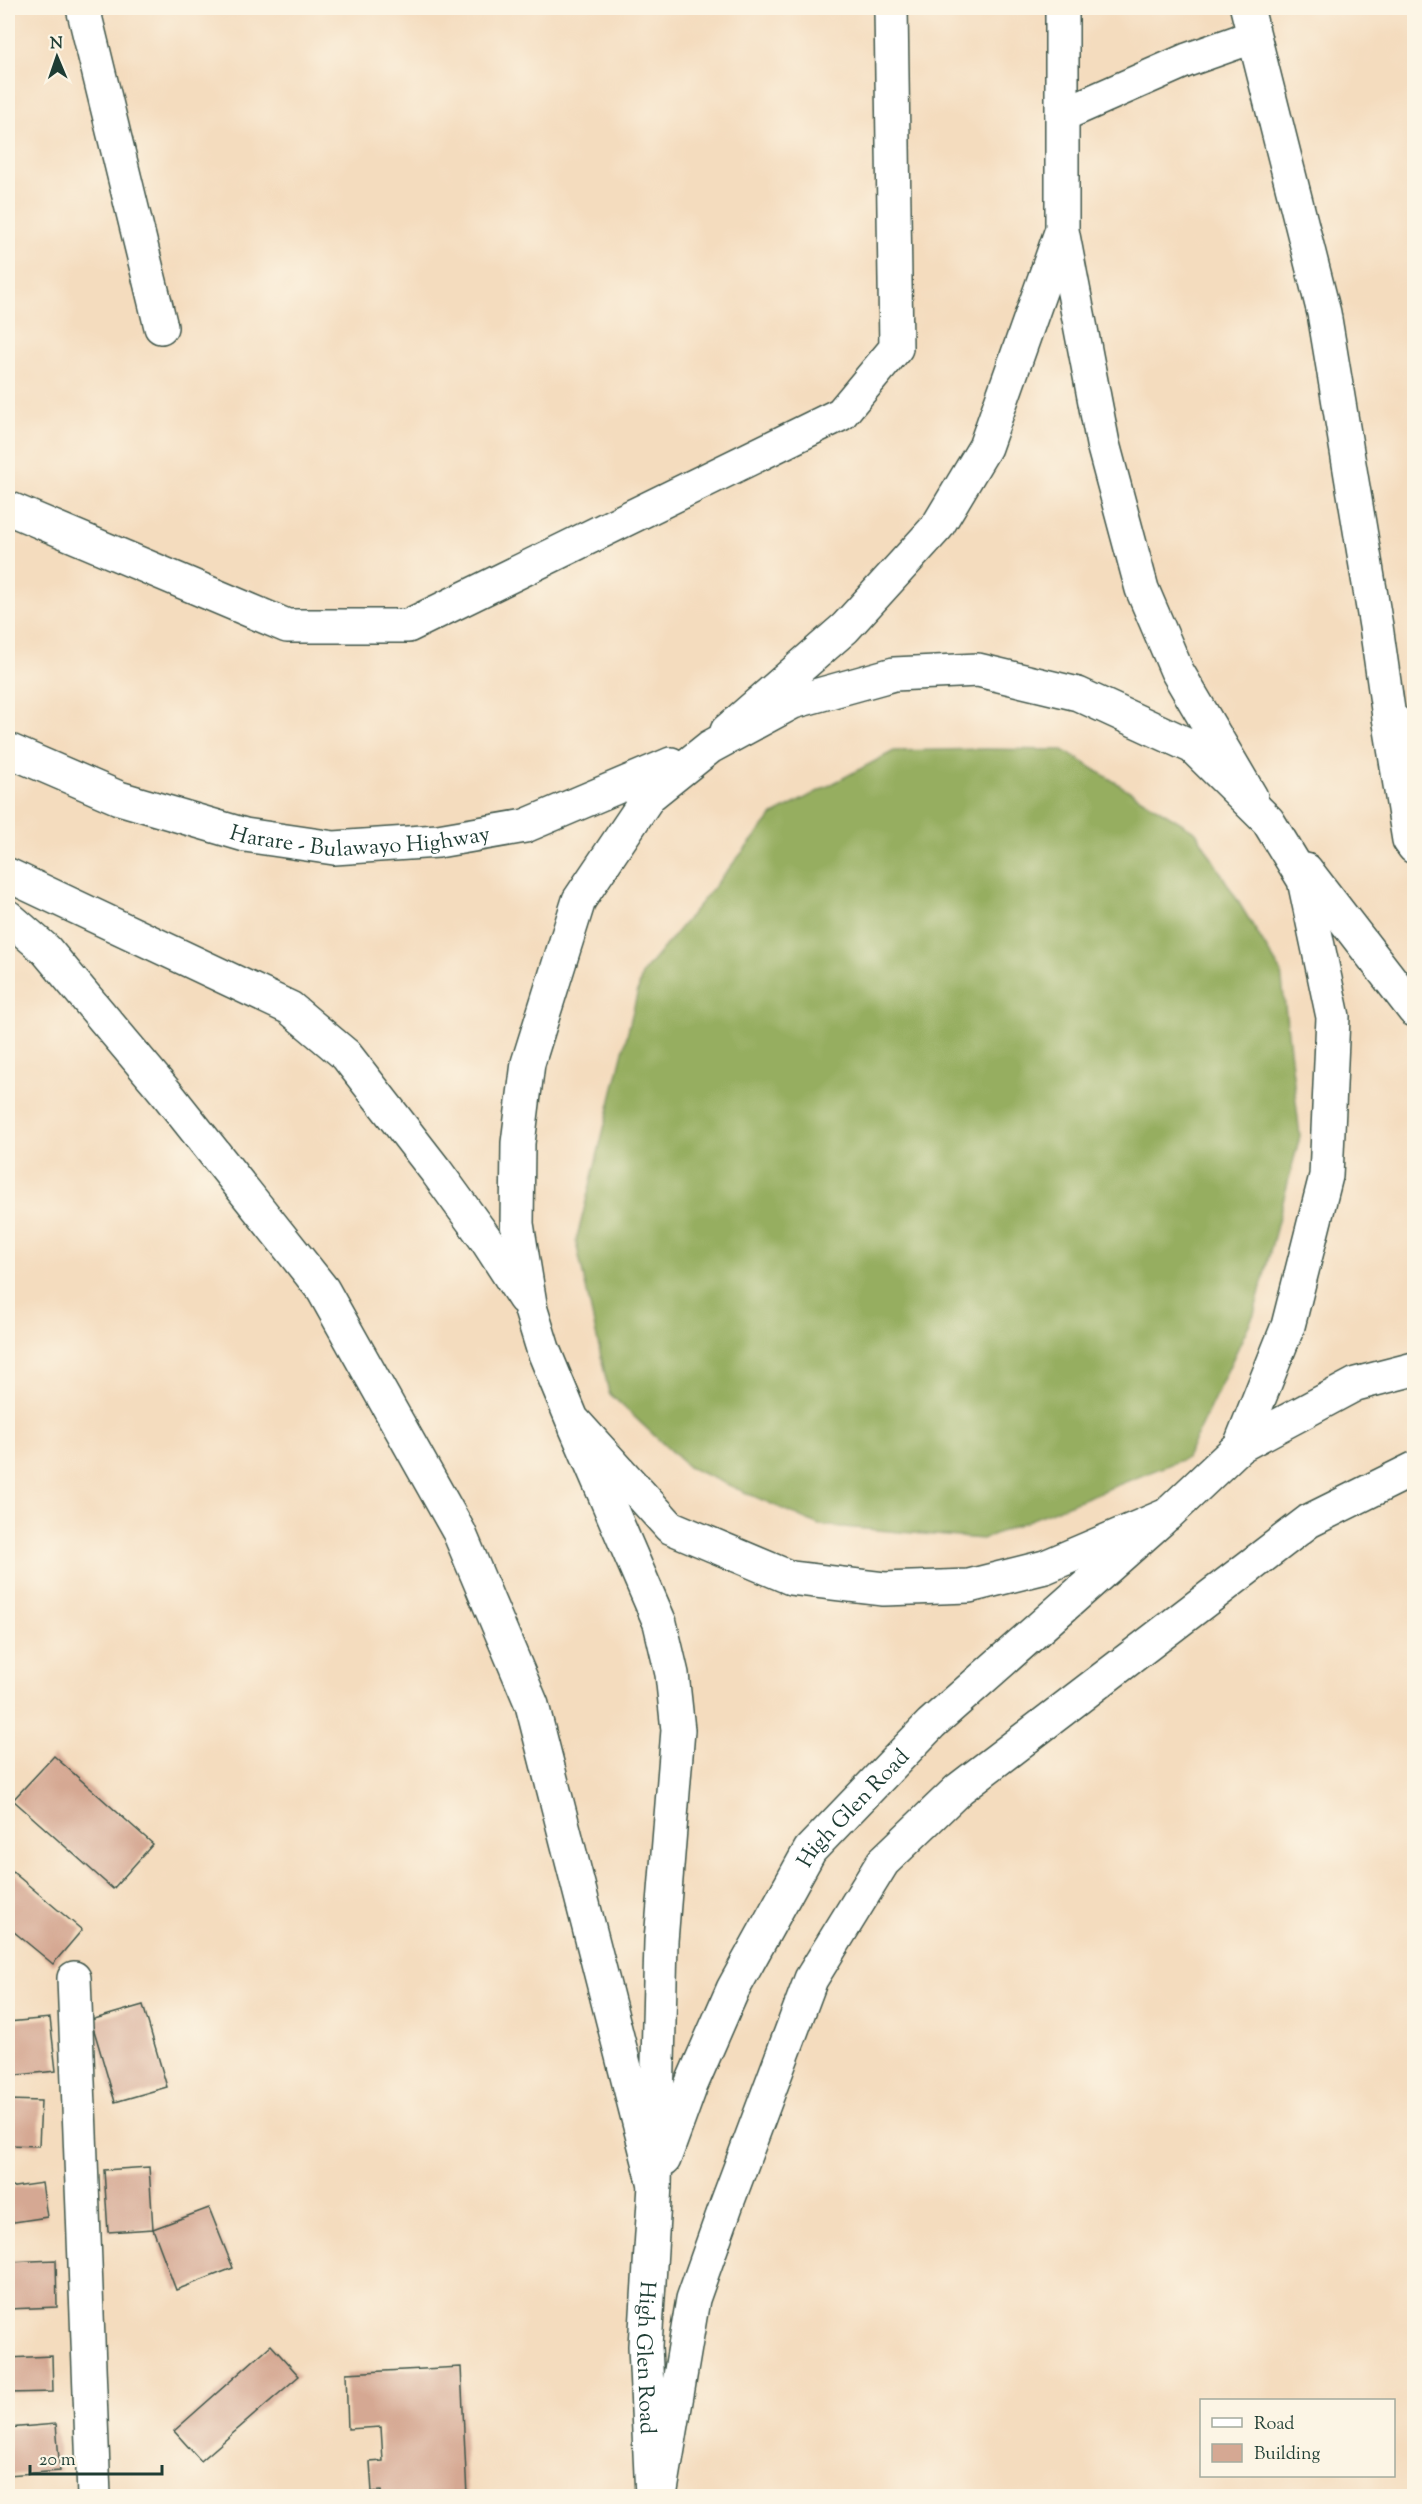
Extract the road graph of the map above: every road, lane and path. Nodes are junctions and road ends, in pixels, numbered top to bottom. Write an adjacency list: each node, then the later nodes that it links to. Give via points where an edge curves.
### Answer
1 (83, 8): 7 (main road)
2 (891, 8): 8 (main road, via 896,348 841,414 408,626 287,626)
3 (1062, 8): 5 (main road)
4 (1250, 22): 5 (main road, via 1187,60); 9 (main road, via 1324,313)
5 (1062, 115): 6 (main road)
6 (1062, 230): 11 (main road, via 985,447 937,527 845,628); 13 (main road, via 1103,444 1142,589 1177,671)
7 (161, 327)
8 (8, 508)
9 (1389, 717): 10 (main road); 14 (main road, via 1409,840)
10 (1414, 736)
11 (710, 747): 12 (main road, Harare - Bulawayo Highway, via 525,826 438,841 334,848 245,835 119,798); 13 (main road, Harare - Bulawayo Highway, via 793,702 894,674 978,670 1078,694 1193,747); 18 (main road, Harare - Bulawayo Highway, via 649,796 579,900 528,1063 518,1143 517,1224)
12 (8, 750)
13 (1264, 816): 17 (main road, Harare - Bulawayo Highway); 21 (main road, Harare - Bulawayo Highway, via 1304,880 1333,1017 1331,1074 1326,1176 1288,1326)
14 (1414, 847)
15 (8, 875): 18 (main road, Harare - Bulawayo Highway, via 290,1008 346,1055 487,1241)
16 (8, 917): 25 (main road, via 53,959 168,1095 322,1290 459,1532 532,1705)
17 (1414, 1010)
18 (531, 1310): 20 (main road, Harare - Bulawayo Highway)
19 (1414, 1369): 21 (main road, Harare - Bulawayo Highway, via 1356,1384)
20 (572, 1419): 23 (main road, Harare - Bulawayo Highway, via 670,1527 791,1578 884,1589 969,1586 1045,1567); 25 (main road, High Glen Road, via 660,1623 672,1674 678,1730 661,1941)
21 (1240, 1446): 23 (main road, Harare - Bulawayo Highway)
22 (1414, 1469): 28 (main road, via 1309,1521 959,1789 883,1862 811,1979 723,2213 693,2300)
23 (1167, 1515): 25 (main road, High Glen Road, via 931,1724 810,1850 733,1989 691,2085)
24 (74, 1978): 26 (main road)
25 (655, 2185): 27 (main road, High Glen Road, via 645,2346)
26 (94, 2496)
27 (652, 2496)
28 (660, 2496)

